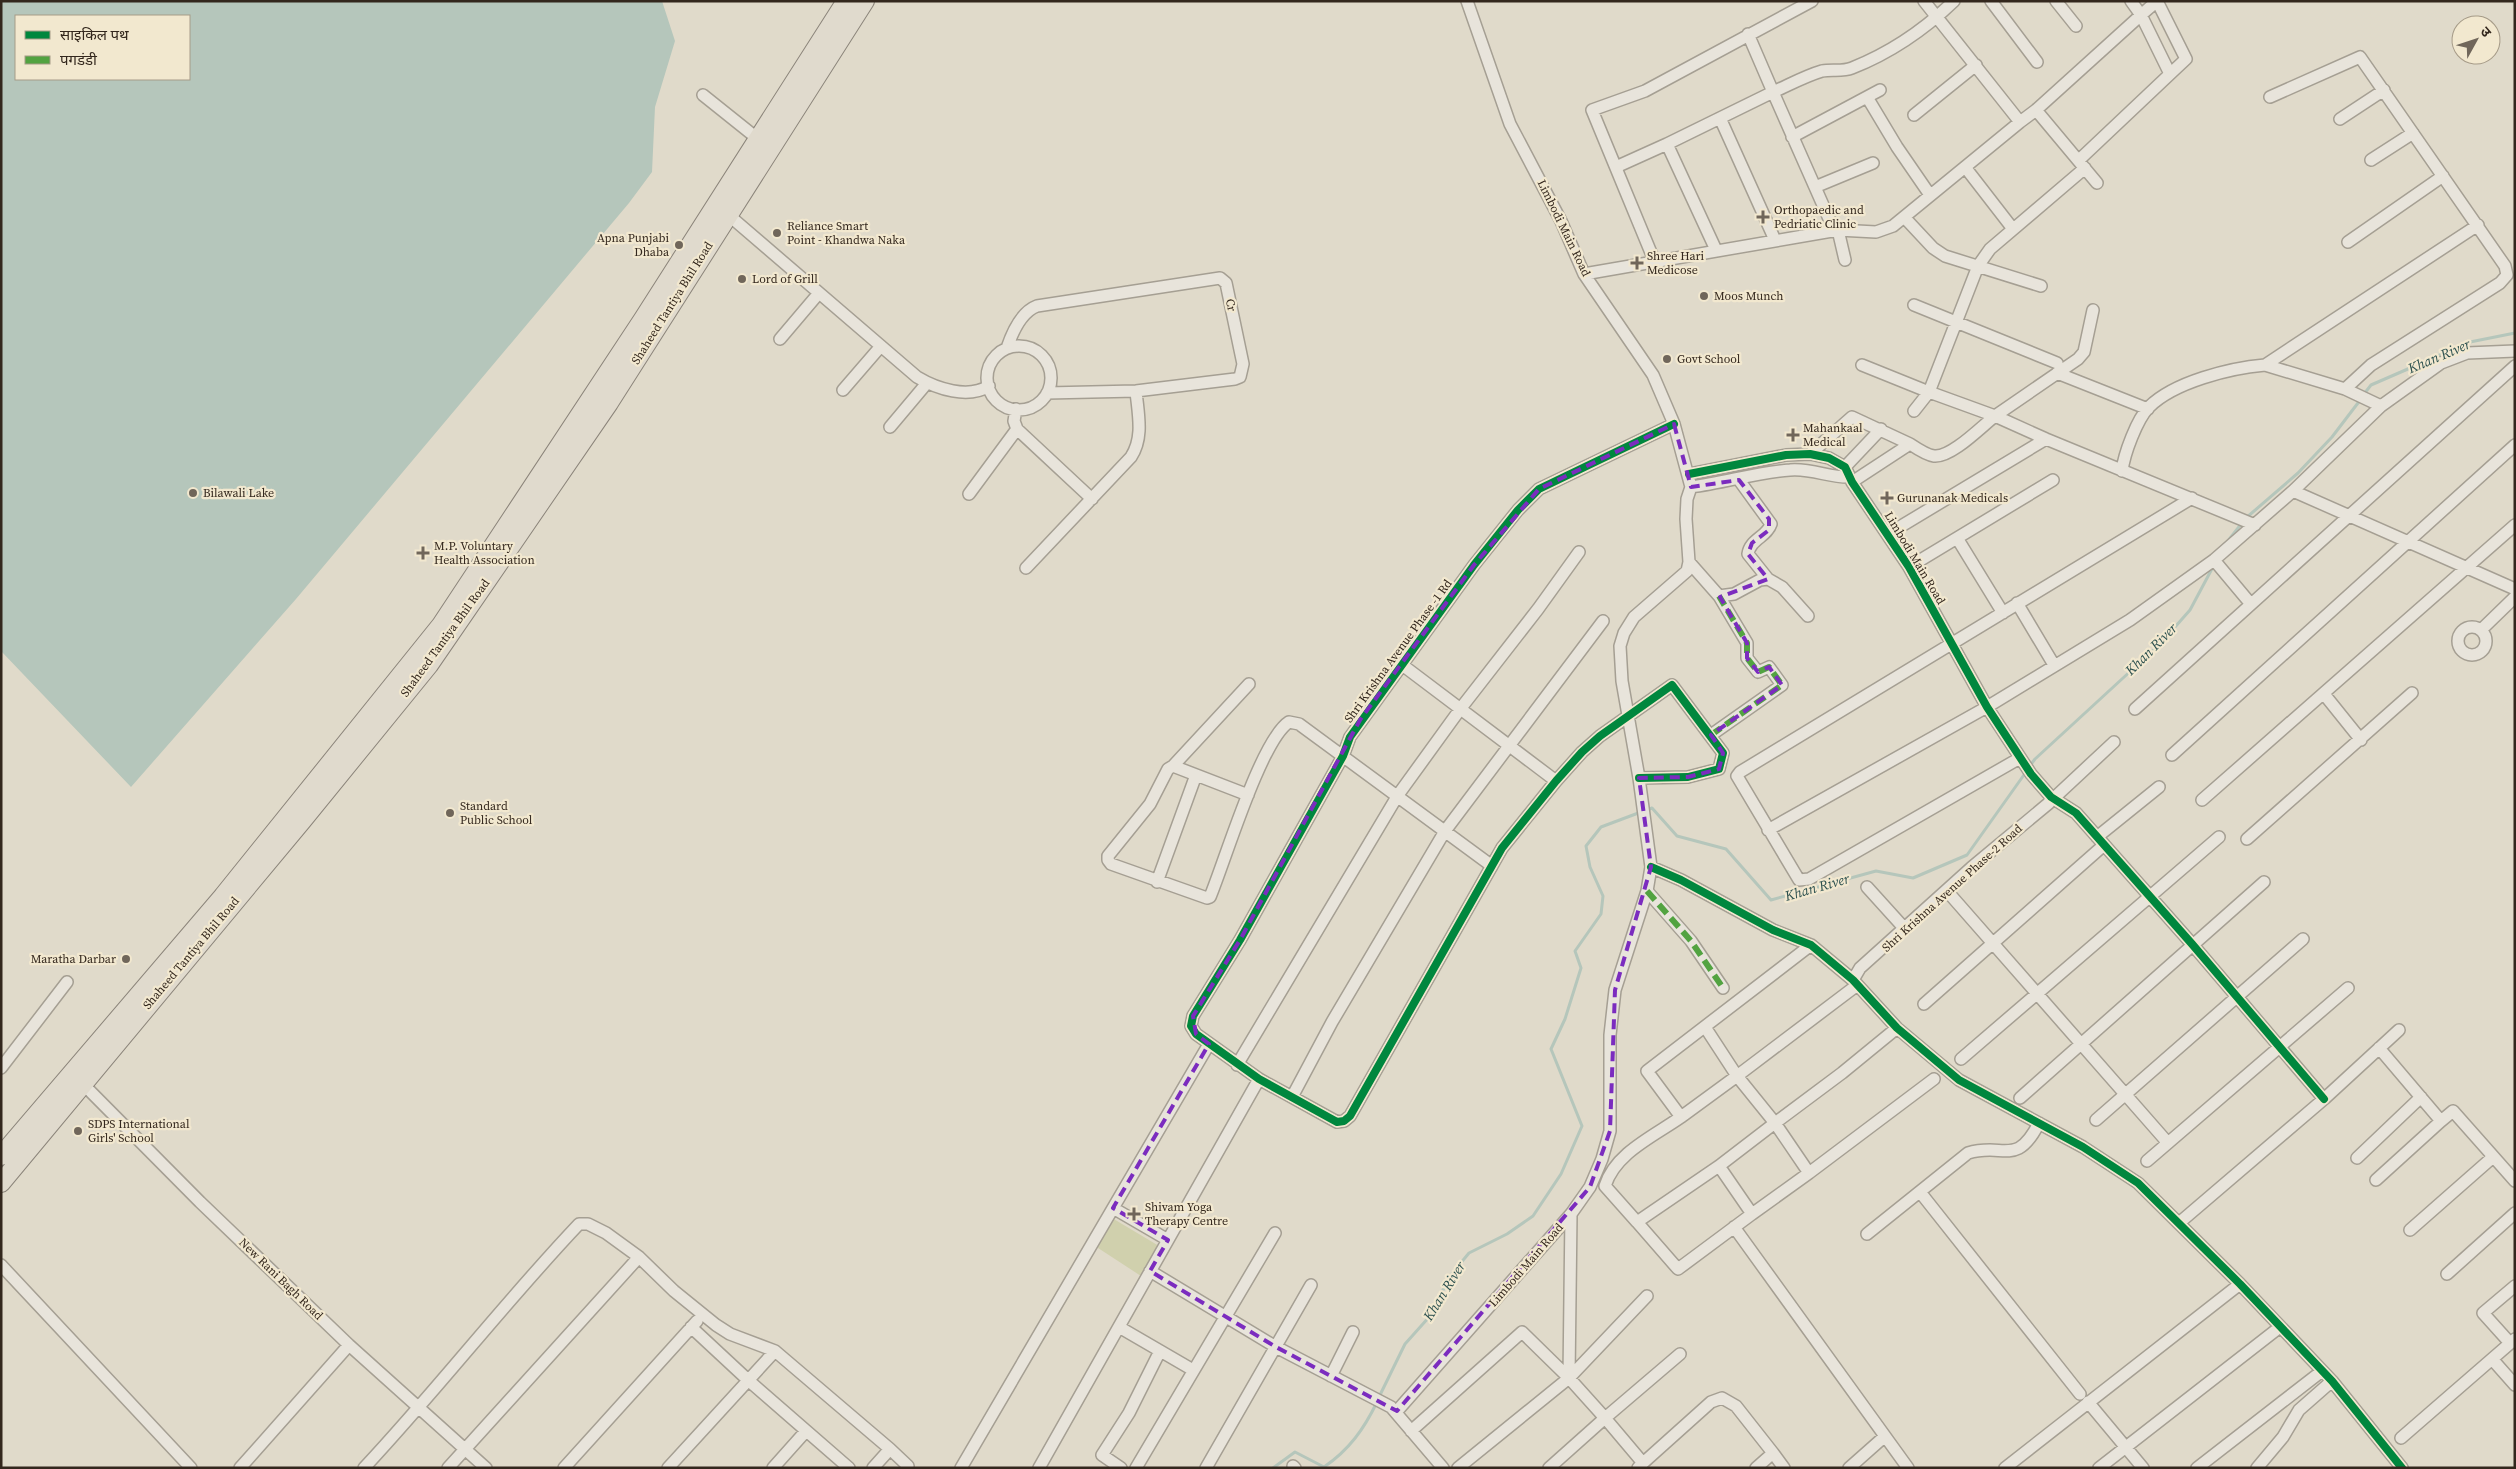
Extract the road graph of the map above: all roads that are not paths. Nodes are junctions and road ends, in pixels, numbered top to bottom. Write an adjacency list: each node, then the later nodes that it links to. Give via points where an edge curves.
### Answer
1 (846, 1): 30 (main road, Shaheed Tantiya Bhil Road)
2 (865, 1): 41 (main road, Shaheed Tantiya Bhil Road)
3 (1467, 1): 52 (street, Limbodi Main Road, via 1510,124 1561,221)
4 (1812, 1): 13 (street)
5 (1924, 1): 11 (street)
6 (1954, 1): 11 (street)
7 (1991, 1): 14 (street)
8 (2056, 1): 12 (street)
9 (2131, 1): 10 (street)
10 (2141, 15): 16 (street); 16 (street, via 2157,1 2186,59); 23 (street)
11 (1937, 18): 15 (street); 19 (street, via 1904,42 1851,69 1825,70)
12 (2076, 26)
13 (1748, 34): 19 (street); 35 (street, via 1644,91 1592,110)
14 (2036, 62)
15 (1976, 65): 24 (street); 27 (street)
16 (2170, 74): 34 (street)
17 (1880, 90): 21 (street)
18 (2384, 90): 22 (street, via 2360,56); 26 (street); 28 (street)
19 (1773, 92): 25 (street); 29 (street)
20 (703, 95): 30 (street)
21 (1867, 97): 29 (street); 40 (street)
22 (2270, 97)
23 (2036, 110): 27 (street); 34 (street)
24 (1914, 115)
25 (1720, 118): 31 (street); 46 (street)
26 (2340, 119)
27 (2020, 122): 36 (street)
28 (2413, 132): 32 (street); 37 (street)
29 (1792, 137): 39 (street)
30 (758, 139): 41 (main road, Shaheed Tantiya Bhil Road)
31 (1667, 144): 35 (street); 48 (street)
32 (2372, 160)
33 (1873, 163): 39 (street)
34 (2082, 164): 38 (street); 45 (street)
35 (1616, 167): 49 (street)
36 (1965, 167): 40 (street); 45 (street)
37 (2443, 176): 43 (street); 47 (street)
38 (2097, 182)
39 (1815, 187): 44 (street)
40 (1930, 195): 42 (street)
41 (722, 210): 54 (street); 180 (main road, Shaheed Tantiya Bhil Road, via 609,403 429,665 302,821)
42 (1904, 217): 44 (street, via 1885,231); 51 (street, via 1945,256)
43 (2478, 225): 63 (street); 68 (street, via 2505,266 2507,275 2500,283 2371,365)
44 (1836, 230): 46 (street); 50 (street)
45 (2013, 230): 51 (street, via 1990,249)
46 (1775, 240): 48 (street)
47 (2348, 242)
48 (1716, 250): 49 (street)
49 (1654, 260): 52 (street)
50 (1845, 260)
51 (1978, 266): 53 (street); 57 (street)
52 (1584, 274): 78 (street, Limbodi Main Road, via 1653,376)
53 (2041, 286)
54 (819, 293): 58 (street); 59 (street)
55 (1914, 305): 57 (street)
56 (2093, 310): 65 (street, via 2084,352)
57 (1956, 322): 65 (street); 71 (street)
58 (780, 339)
59 (881, 346): 66 (street); 69 (street)
60 (1007, 348): 67 (street, via 991,364); 70 (street, Cr, via 1028,309 1223,280 1243,364 1240,377); 72 (street, via 1021,346 1040,354 1050,373)
61 (2515, 351): 73 (street, via 2467,353 2441,363)
62 (1862, 365): 71 (street)
63 (2264, 365): 68 (street); 75 (street, via 2225,372 2167,393)
64 (2515, 366): 96 (street)
65 (2057, 368): 75 (street); 77 (street)
66 (927, 383): 67 (street, via 970,393); 79 (street)
67 (989, 386): 74 (street, via 996,399)
68 (2345, 389): 73 (street)
69 (843, 390)
70 (1136, 391): 72 (street, Cr); 95 (street, via 1138,447)
71 (1929, 392): 76 (street); 77 (street)
72 (1047, 393): 74 (street, via 1031,407)
73 (2381, 406): 92 (street)
74 (1016, 409): 80 (street)
75 (2148, 409): 86 (street, via 2134,434)
76 (1914, 411)
77 (1995, 416): 82 (street); 83 (street, via 1942,456 1932,456)
78 (1674, 424): 87 (street, Limbodi Main Road); 119 (street, Shri Krishna Avenue Phase -1 Rd, via 1540,489 1518,510 1487,549)
79 (890, 427)
80 (1016, 429): 93 (street); 95 (street)
81 (1881, 429): 83 (street); 85 (street, via 1852,417); 88 (street)
82 (2046, 440): 86 (street); 99 (street)
83 (1910, 444): 88 (street)
84 (2515, 445): 101 (street)
85 (1810, 454): 87 (street); 88 (street, via 1829,458)
86 (2122, 471): 94 (street)
87 (1689, 474): 91 (street, Limbodi Main Road)
88 (1849, 475): 89 (street, via 1838,478 1808,469); 99 (street, Limbodi Main Road)
89 (1740, 480): 91 (street); 108 (street, via 1771,524 1769,530 1752,543 1748,554)
90 (2053, 480): 100 (street)
91 (1691, 487): 104 (street, Limbodi Main Road, via 1686,519)
92 (2293, 491): 96 (street); 97 (street)
93 (969, 494)
94 (2192, 498): 97 (street); 112 (street)
95 (1092, 499): 107 (street)
96 (2349, 515): 101 (street); 113 (street)
97 (2255, 525): 103 (street)
98 (2515, 525): 106 (street)
99 (1888, 534): 105 (street, Limbodi Main Road)
100 (1957, 538): 105 (street); 114 (street)
101 (2408, 542): 106 (street); 132 (street)
102 (1579, 552): 125 (street)
103 (2214, 560): 113 (street); 120 (street, via 2130,620)
104 (1689, 562): 110 (street); 127 (street, Limbodi Main Road, via 1683,575 1634,617 1624,633 1620,658)
105 (1909, 567): 118 (street, Limbodi Main Road)
106 (2466, 567): 109 (street); 123 (street)
107 (1026, 568)
108 (1768, 579): 110 (street, via 1734,594); 115 (street, via 1782,587)
109 (2515, 589)
110 (1719, 596): 128 (street, via 1748,643 1747,658 1758,672 1769,667 1782,685)
111 (2515, 597): 117 (street)
112 (2017, 603): 114 (street); 120 (street)
113 (2250, 603): 126 (street)
114 (2002, 613): 118 (street)
115 (1808, 616)
116 (1603, 621): 131 (street)
117 (2482, 630)
118 (1952, 644): 124 (street, Limbodi Main Road); 144 (street, via 1740,772 1737,776)
119 (1401, 664): 125 (street); 133 (street, Shri Krishna Avenue Phase -1 Rd, via 1360,720)
120 (2054, 665): 124 (street)
121 (1249, 684): 135 (street)
122 (2412, 693): 129 (street)
123 (2324, 694): 129 (street); 143 (street)
124 (1987, 707): 134 (street, Limbodi Main Road); 144 (street)
125 (1461, 708): 131 (street); 141 (street)
126 (2135, 709)
127 (1628, 715): 128 (street, via 1672,685); 137 (street, Limbodi Main Road); 138 (street, via 1588,747)
128 (1711, 735): 137 (street, via 1723,754 1719,769 1688,777)
129 (2361, 740): 147 (street)
130 (2114, 742): 142 (street, Shri Krishna Avenue Phase-2 Road)
131 (1508, 746): 138 (street); 145 (street)
132 (2172, 755)
133 (1343, 756): 140 (street, via 1299,724 1289,722 1280,727); 141 (street); 172 (street, Shri Krishna Avenue Phase -1 Rd, via 1240,940 1193,1016 1191,1026)
134 (2020, 760): 142 (street, Limbodi Main Road); 144 (street, via 1809,880 1799,880)
135 (1173, 766): 136 (street); 151 (street, via 1168,769 1150,804 1108,856 1111,864)
136 (1196, 775): 140 (street); 151 (street)
137 (1639, 778): 150 (street, Limbodi Main Road)
138 (1556, 780): 149 (street, via 1502,848)
139 (2159, 787): 148 (street)
140 (1248, 795): 151 (street, via 1210,897)
141 (1398, 796): 145 (street); 177 (street)
142 (2053, 797): 148 (street, Limbodi Main Road, via 2076,813); 154 (street, Shri Krishna Avenue Phase-2 Road)
143 (2202, 800)
144 (1768, 830)
145 (1445, 831): 149 (street); 184 (street, via 1332,1022)
146 (2219, 837): 156 (street)
147 (2247, 839)
148 (2100, 841): 156 (street, Limbodi Main Road); 159 (street)
149 (1492, 866): 184 (street, via 1350,1116 1344,1122 1337,1122)
150 (1651, 867): 155 (street, Limbodi Main Road); 161 (street, via 1773,930)
151 (1157, 882)
152 (2264, 882): 160 (street)
153 (1867, 888): 157 (street)
154 (1947, 890): 157 (street, Shri Krishna Avenue Phase-2 Road); 159 (street)
155 (1647, 891): 164 (street, via 1691,940); 206 (street, Limbodi Main Road, via 1615,990 1610,1035 1610,1131 1590,1187)
156 (2150, 896): 160 (street, Limbodi Main Road); 166 (street)
157 (1905, 929): 162 (street, Shri Krishna Avenue Phase-2 Road)
158 (2303, 939): 167 (street)
159 (1991, 944): 166 (street); 168 (street)
160 (2192, 944): 167 (street, Limbodi Main Road); 173 (street)
161 (1811, 945): 162 (street); 169 (street)
162 (1856, 977): 170 (street); 179 (street, Shri Krishna Avenue Phase-2 Road)
163 (67, 982): 178 (street)
164 (1723, 988)
165 (2348, 988): 174 (street)
166 (2036, 994): 173 (street); 176 (street)
167 (2237, 996): 174 (street, Limbodi Main Road); 183 (street)
168 (1924, 1004)
169 (1705, 1027): 179 (street); 188 (street, via 1647,1071)
170 (1897, 1028): 191 (street, via 1842,1074); 192 (street, via 1959,1080)
171 (2399, 1030): 175 (street)
172 (1209, 1044): 177 (street); 204 (street)
173 (2080, 1045): 183 (street); 186 (street)
174 (2280, 1047): 187 (street, Limbodi Main Road); 193 (street)
175 (2379, 1048): 185 (street); 187 (street)
176 (1961, 1060)
177 (1237, 1065): 181 (street)
178 (1, 1068)
179 (1738, 1076): 188 (street, Shri Krishna Avenue Phase-2 Road); 191 (street)
180 (77, 1078): 194 (main road, Shaheed Tantiya Bhil Road); 202 (main road, Shaheed Tantiya Bhil Road); 230 (street, New Rani Bagh Road)
181 (1259, 1079): 184 (street); 214 (street)
182 (1934, 1079): 199 (street)
183 (2125, 1095): 189 (street); 193 (street)
184 (1292, 1097)
185 (2421, 1097): 190 (street); 196 (street)
186 (2020, 1098)
187 (2324, 1099): 209 (street)
188 (1682, 1117): 208 (street, Shri Krishna Avenue Phase-2 Road, via 1624,1156 1609,1173 1604,1186)
189 (2096, 1120)
190 (2441, 1121): 195 (street, via 2453,1111); 200 (street)
191 (1775, 1123): 198 (street); 199 (street)
192 (2039, 1123): 203 (street, via 2027,1144 2019,1150 1968,1153); 209 (street, via 2138,1183)
193 (2168, 1143): 197 (street)
194 (1, 1156)
195 (2493, 1157): 201 (street); 211 (street)
196 (2357, 1158)
197 (2147, 1161)
198 (1719, 1166): 207 (street); 208 (street)
199 (1809, 1173): 207 (street)
200 (2376, 1180)
201 (2515, 1181)
202 (1, 1183)
203 (1920, 1192): 213 (street); 243 (street)
204 (1113, 1208): 214 (street); 267 (street)
205 (2515, 1213): 218 (street)
206 (1571, 1214): 239 (street); 245 (street, Limbodi Main Road)
207 (1752, 1214): 210 (street)
208 (1637, 1222): 210 (street, via 1678,1269)
209 (2179, 1223): 220 (street)
210 (1734, 1227): 249 (street)
211 (2410, 1230)
212 (1274, 1233): 224 (street)
213 (1867, 1234)
214 (1168, 1240): 217 (street)
215 (639, 1257): 223 (street); 244 (street, via 606,1233 588,1224 579,1224); 252 (street)
216 (1, 1265): 257 (street)
217 (1150, 1271): 224 (street); 226 (street)
218 (2447, 1274)
219 (1311, 1284): 231 (street)
220 (2240, 1284): 227 (street); 243 (street)
221 (2515, 1286): 229 (street, via 2483,1313)
222 (1648, 1296): 239 (street)
223 (703, 1314): 225 (street); 232 (street, via 730,1334)
224 (1225, 1317): 231 (street); 236 (street)
225 (691, 1327): 240 (street); 262 (street)
226 (1118, 1327): 233 (street); 268 (street)
227 (2280, 1327): 237 (street); 251 (street)
228 (1353, 1332): 238 (street)
229 (2512, 1341): 235 (street)
230 (349, 1345): 244 (street, New Rani Bagh Road); 258 (street)
231 (1276, 1346): 238 (street); 271 (street)
232 (775, 1351): 240 (street); 253 (street)
233 (1160, 1351): 236 (street); 269 (street, via 1129,1414 1102,1455)
234 (1680, 1354): 246 (street)
235 (2492, 1359): 242 (street); 250 (street)
236 (1194, 1370): 270 (street)
237 (2322, 1372): 241 (street); 282 (street)
238 (1331, 1376): 245 (street)
239 (1569, 1378): 246 (street); 248 (street, via 1522,1332); 273 (street)
240 (748, 1380): 247 (street); 263 (street)
241 (2332, 1382): 283 (street, via 2299,1410 2283,1437); 284 (street)
242 (2515, 1385)
243 (2084, 1398): 251 (street); 279 (street)
244 (419, 1409): 252 (street, New Rani Bagh Road); 259 (street)
245 (1396, 1411): 248 (street)
246 (1605, 1418): 255 (street); 274 (street)
247 (806, 1431): 264 (street); 265 (street)
248 (1411, 1431): 272 (street)
249 (1884, 1436): 277 (street); 278 (street)
250 (2401, 1438)
251 (2126, 1447): 280 (street); 281 (street)
252 (465, 1449): 260 (street); 261 (street, New Rani Bagh Road)
253 (890, 1449): 256 (street); 266 (street)
254 (1773, 1453): 255 (street, via 1736,1406 1722,1398 1711,1402); 275 (street); 276 (street)
255 (1641, 1465)
256 (908, 1466)
257 (191, 1468)
258 (240, 1468)
259 (364, 1468)
260 (448, 1468)
261 (486, 1468)
262 (564, 1468)
263 (668, 1468)
264 (773, 1468)
265 (849, 1468)
266 (873, 1468)
267 (961, 1468)
268 (1039, 1468)
269 (1121, 1468)
270 (1136, 1468)
271 (1206, 1468)
272 (1443, 1468)
273 (1458, 1468)
274 (1549, 1468)
275 (1756, 1468)
276 (1784, 1468)
277 (1849, 1468)
278 (1908, 1468)
279 (2006, 1468)
280 (2100, 1468)
281 (2143, 1468)
282 (2197, 1468)
283 (2257, 1468)
284 (2402, 1468)

